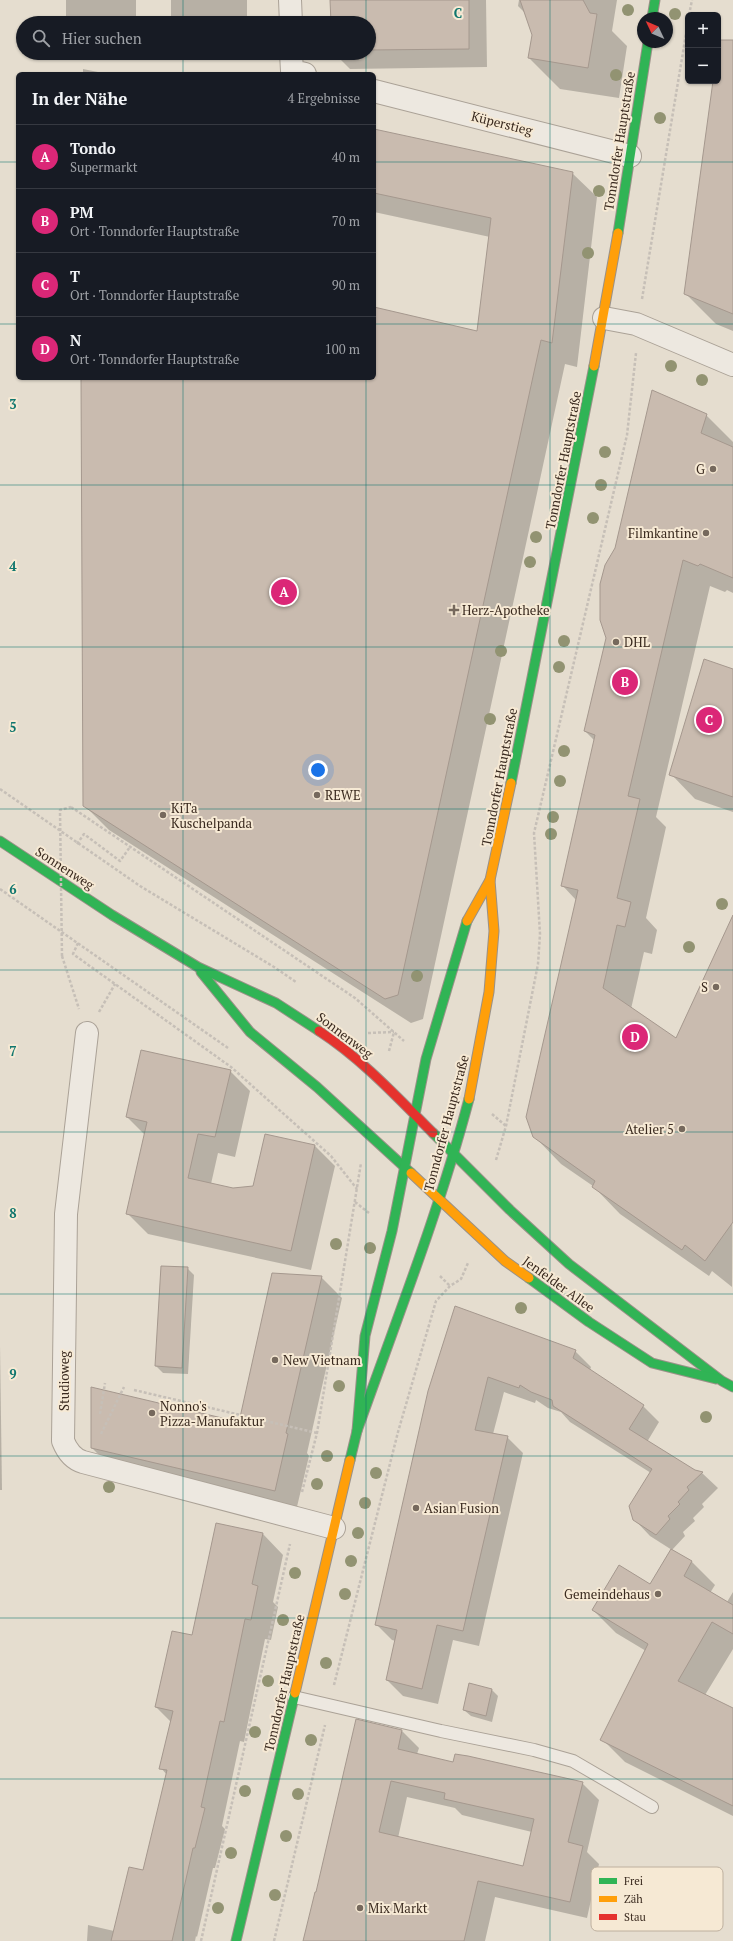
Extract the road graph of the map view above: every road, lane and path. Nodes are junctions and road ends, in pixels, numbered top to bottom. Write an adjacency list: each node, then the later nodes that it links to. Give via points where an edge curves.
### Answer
1 (290, 0): 6 (street)
2 (655, 0): 4 (main road)
3 (692, 0): 5 (path)
4 (653, 12)
5 (690, 12)
6 (291, 16)
7 (685, 40): 14 (path)
8 (647, 48): 12 (main road, Tonndorfer Hauptstraße)
9 (291, 60): 10 (street, via 292,71)
10 (296, 72)
11 (376, 92): 12 (street, Küperstieg)
12 (630, 156): 13 (main road, Tonndorfer Hauptstraße)
13 (604, 318): 14 (street); 20 (main road, Tonndorfer Hauptstraße)
14 (640, 326): 15 (street); 30 (path, via 627,435 534,833 540,934 538,964)
15 (733, 365)
16 (0, 789): 18 (path)
17 (0, 841): 23 (main road, Sonnenweg)
18 (77, 844): 19 (path, via 84,834 120,861); 25 (path, via 140,886 274,966)
19 (130, 847): 26 (path, bridge, via 71,807 60,810 62,956); 27 (path, via 356,998 394,1032)
20 (490, 880): 29 (main road, Tonndorfer Hauptstraße, via 466,923 436,1024); 31 (main road, Tonndorfer Hauptstraße, via 494,931 489,992 470,1095)
21 (0, 889): 22 (path)
22 (78, 943): 24 (path, via 73,954); 28 (path)
23 (198, 968): 29 (main road, Sonnenweg, via 276,1003 307,1022 367,1067); 34 (main road, Sonnenweg, via 250,1032 317,1087)
24 (115, 984): 26 (path); 36 (path, via 231,1067 331,1156)
25 (299, 985)
26 (87, 1033): 48 (street, Studioweg, via 66,1214 63,1370 65,1445 74,1457 83,1462)
27 (366, 1033)
28 (229, 1049)
29 (414, 1114): 31 (main road, Sonnenweg); 34 (main road, Tonndorfer Hauptstraße)
30 (506, 1126)
31 (454, 1155): 37 (main road, Tonndorfer Hauptstraße); 39 (main road, Jenfelder Allee, via 569,1264 664,1334)
32 (356, 1157): 33 (path)
33 (361, 1162)
34 (405, 1167): 37 (main road, Jenfelder Allee); 45 (main road, Tonndorfer Hauptstraße, via 392,1231 365,1336)
35 (358, 1180): 36 (path)
36 (357, 1189): 46 (path)
37 (439, 1201): 39 (main road, Jenfelder Allee, via 504,1261 583,1318 652,1363); 45 (main road, Tonndorfer Hauptstraße)
38 (450, 1286): 51 (path, via 436,1301 398,1432)
39 (722, 1381): 42 (main road, Jenfelder Allee)
40 (105, 1383): 44 (path)
41 (124, 1387): 47 (path)
42 (733, 1387)
43 (134, 1390): 46 (path)
44 (100, 1414)
45 (357, 1431): 49 (main road, Tonndorfer Hauptstraße)
46 (317, 1433): 48 (path)
47 (101, 1434)
48 (296, 1516): 49 (street, Studioweg); 53 (path)
49 (334, 1528): 50 (main road, Tonndorfer Hauptstraße)
50 (294, 1697): 51 (lane); 54 (main road, Tonndorfer Hauptstraße)
51 (330, 1704): 52 (lane, via 573,1761); 55 (path)
52 (652, 1807)
53 (200, 1941)
54 (236, 1941)
55 (274, 1941)

